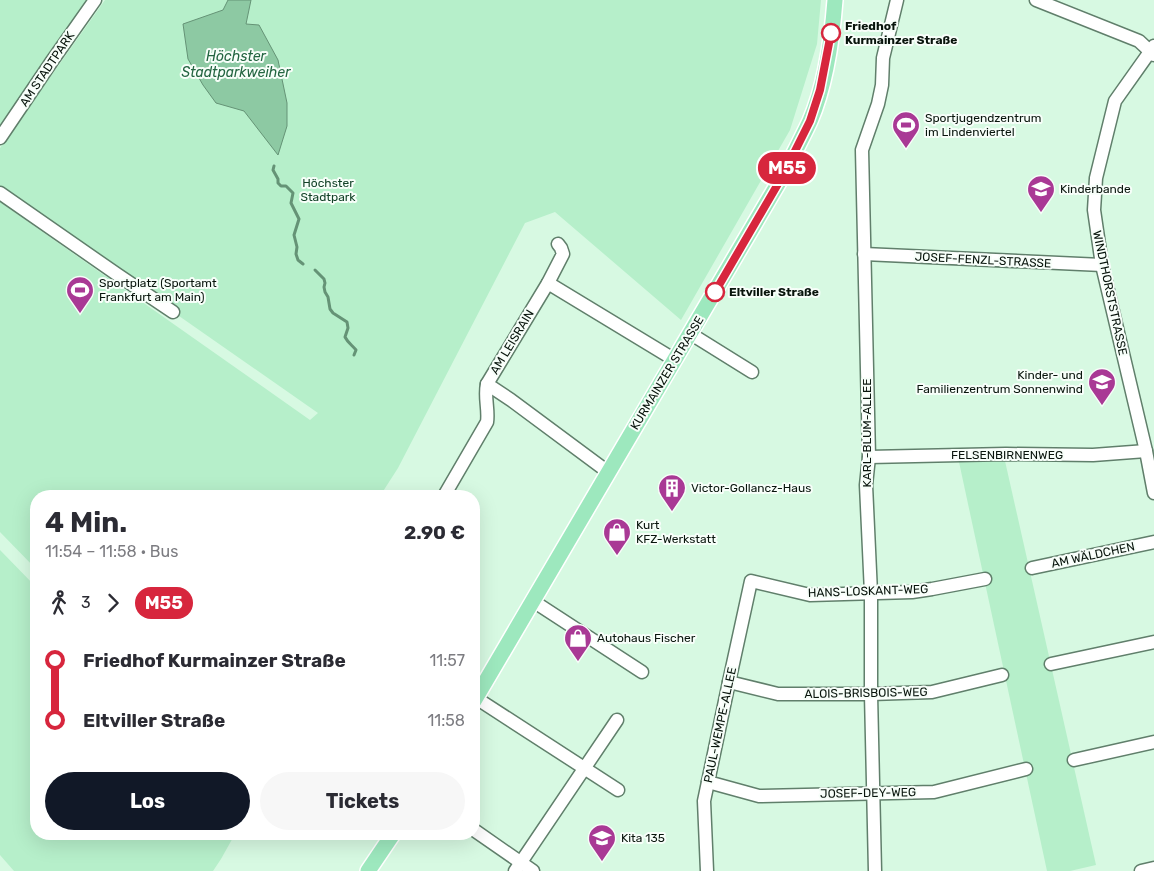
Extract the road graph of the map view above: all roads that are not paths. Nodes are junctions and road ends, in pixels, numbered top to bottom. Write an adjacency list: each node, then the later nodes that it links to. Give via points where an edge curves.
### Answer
1 (95, 0): 6 (street, AM STADTPARK)
2 (835, 0): 13 (main road, KURMAINZER STRASSE, via 826,64 810,121 782,177)
3 (897, 0): 9 (street, KARL-BLUM-ALLEE, via 883,58 878,104 862,150)
4 (1036, 0): 5 (street, via 1139,41)
5 (1153, 50): 10 (street, WINDTHORSTSTRASSE, via 1115,101 1096,178 1094,210)
6 (0, 138)
7 (0, 193): 12 (street)
8 (558, 244): 11 (street, AM LEISRAIN, via 563,254)
9 (864, 254): 10 (street, JOSEF-FENZL-STRASSE); 18 (street, KARL-BLUM-ALLEE)
10 (1102, 265): 17 (street, WINDTHORSTSTRASSE)
11 (548, 283): 14 (street); 16 (street, AM LEISRAIN)
12 (173, 312)
13 (691, 334): 14 (main road, KURMAINZER STRASSE); 15 (street)
14 (675, 360): 19 (main road, KURMAINZER STRASSE)
15 (752, 372)
16 (487, 384): 19 (street); 20 (street, AM LEISRAIN, via 487,422)
17 (1146, 451): 18 (street, FELSENBIRNENWEG, via 1092,455); 21 (street, WINDTHORSTSTRASSE)
18 (869, 458): 26 (street, KARL-BLUM-ALLEE, via 866,485)
19 (608, 472): 27 (main road, KURMAINZER STRASSE)
20 (447, 490)
21 (1154, 493)
22 (1154, 542): 23 (street, AM WÄLDCHEN)
23 (1032, 568)
24 (985, 579): 26 (street, HANS-LOSKANT-WEG, via 932,590)
25 (751, 582): 26 (street, HANS-LOSKANT-WEG, via 810,595); 32 (street, PAUL-WEMPE-ALLEE)
26 (871, 593): 34 (street, KARL-BLUM-ALLEE)
27 (533, 601): 30 (street); 33 (main road, KURMAINZER STRASSE)
28 (1154, 642): 29 (street)
29 (1051, 664)
30 (642, 672)
31 (1002, 675): 34 (street, ALOIS-BRISBOIS-WEG, via 932,692)
32 (729, 682): 34 (street, ALOIS-BRISBOIS-WEG, via 778,694); 41 (street, PAUL-WEMPE-ALLEE)
33 (480, 691)
34 (871, 694): 43 (street, KARL-BLUM-ALLEE)
35 (480, 703): 39 (street)
36 (617, 720): 39 (street)
37 (1154, 742): 38 (street)
38 (1074, 760)
39 (584, 768): 42 (street); 46 (street)
40 (1026, 769): 43 (street, JOSEF-DEY-WEG, via 934,792)
41 (708, 782): 43 (street, JOSEF-DEY-WEG, via 759,796); 50 (street, PAUL-WEMPE-ALLEE, via 704,801)
42 (618, 790)
43 (873, 792): 51 (street, KARL-BLUM-ALLEE)
44 (480, 835): 46 (street)
45 (389, 840): 48 (main road)
46 (518, 867): 49 (street)
47 (1154, 868): 52 (street)
48 (368, 871)
49 (533, 871)
50 (706, 871)
51 (875, 871)
52 (1141, 871)

